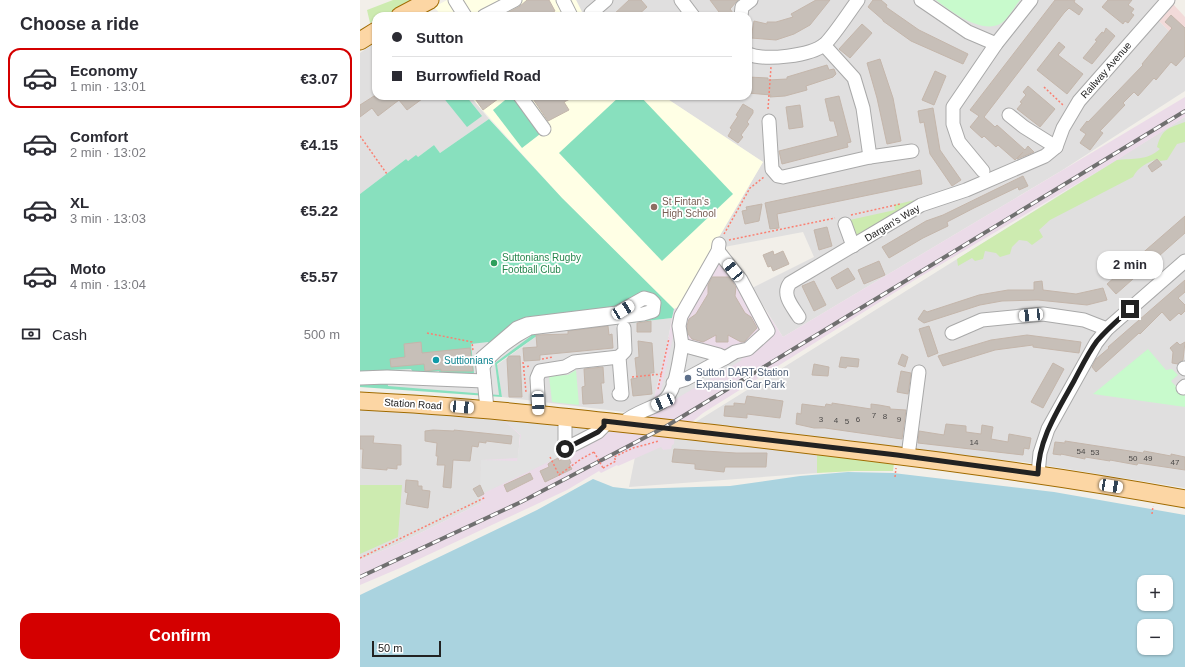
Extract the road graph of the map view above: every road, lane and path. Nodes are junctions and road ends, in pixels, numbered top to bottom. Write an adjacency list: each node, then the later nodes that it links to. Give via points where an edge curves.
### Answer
1 (430, 0): 12 (main road)
2 (455, 0): 13 (street)
3 (515, 0): 14 (street)
4 (563, 0): 15 (street)
5 (606, 0): 16 (street)
6 (681, 0): 17 (street)
7 (751, 0): 18 (street, via 742,7)
8 (858, 0): 21 (street)
9 (921, 0): 22 (street, via 968,32)
10 (1031, 0): 22 (street)
11 (1168, 0): 27 (street, Railway Avenue, via 1079,101)
12 (408, 12)
13 (462, 12)
14 (492, 12)
15 (569, 12)
16 (592, 12)
17 (690, 12)
18 (741, 12)
19 (372, 34): 20 (main road)
20 (360, 41)
21 (824, 44): 24 (street, via 805,53); 34 (street, via 854,78 863,108)
22 (996, 44): 36 (street, via 953,107 953,124 959,142)
23 (752, 56): 24 (street)
24 (772, 58): 29 (path)
25 (1044, 87): 27 (path)
26 (523, 100): 30 (street)
27 (1072, 113): 32 (street, Railway Avenue)
28 (1009, 115): 32 (street)
29 (769, 121): 35 (street)
30 (544, 129)
31 (360, 136): 37 (path)
32 (1056, 147): 40 (street, Dargan's Way, via 1045,156 966,190 921,205)
33 (912, 151): 34 (street)
34 (870, 157): 35 (street, via 783,177)
35 (772, 170): 41 (path, via 750,188)
36 (983, 171)
37 (387, 174)
38 (906, 203): 39 (path)
39 (844, 219): 40 (street); 41 (path)
40 (853, 246): 43 (street, Dargan's Way, via 790,283 786,288 786,294)
41 (719, 247): 48 (street, via 676,312); 50 (street, via 741,280 768,331 748,349)
42 (1185, 261): 45 (street)
43 (799, 318)
44 (624, 328): 49 (street, via 625,351)
45 (1107, 329): 47 (street, via 1084,320 1043,314 982,320); 71 (street, via 1096,343 1048,429 1040,453)
46 (427, 333): 52 (path, via 472,342 473,354)
47 (952, 333)
48 (682, 345): 50 (street); 58 (street)
49 (619, 357): 59 (street, via 622,394); 63 (street, via 574,362 564,367 540,371 537,378)
50 (725, 358): 58 (street, via 686,380)
51 (523, 362): 60 (path)
52 (482, 363): 52 (street, via 521,326 617,313 644,298 654,303 653,311 643,314 530,328 522,331); 57 (street)
53 (919, 372): 68 (street)
54 (662, 374): 55 (path)
55 (632, 377)
56 (360, 378): 57 (street)
57 (484, 381): 62 (street)
58 (673, 383): 66 (street, via 670,400 631,416)
59 (619, 394)
60 (526, 395)
61 (360, 401): 62 (main road, Station Road)
62 (487, 409): 63 (main road, Station Road)
63 (539, 414): 64 (main road, Station Road)
64 (565, 417): 65 (main road, Station Road); 65 (street, via 565,449 598,432 604,426)
65 (604, 421): 66 (main road, Station Road)
66 (624, 423): 68 (main road, Station Road)
67 (660, 441): 69 (path, bridge, via 633,448 614,457 616,461 603,468 594,452 559,475)
68 (908, 456): 71 (main road, Station Road)
69 (550, 457)
70 (896, 468): 72 (path)
71 (1038, 474): 74 (main road, Station Road)
72 (895, 477)
73 (486, 496): 77 (path)
74 (1185, 499)
75 (1153, 505): 76 (path)
76 (1152, 514)
77 (360, 558)

